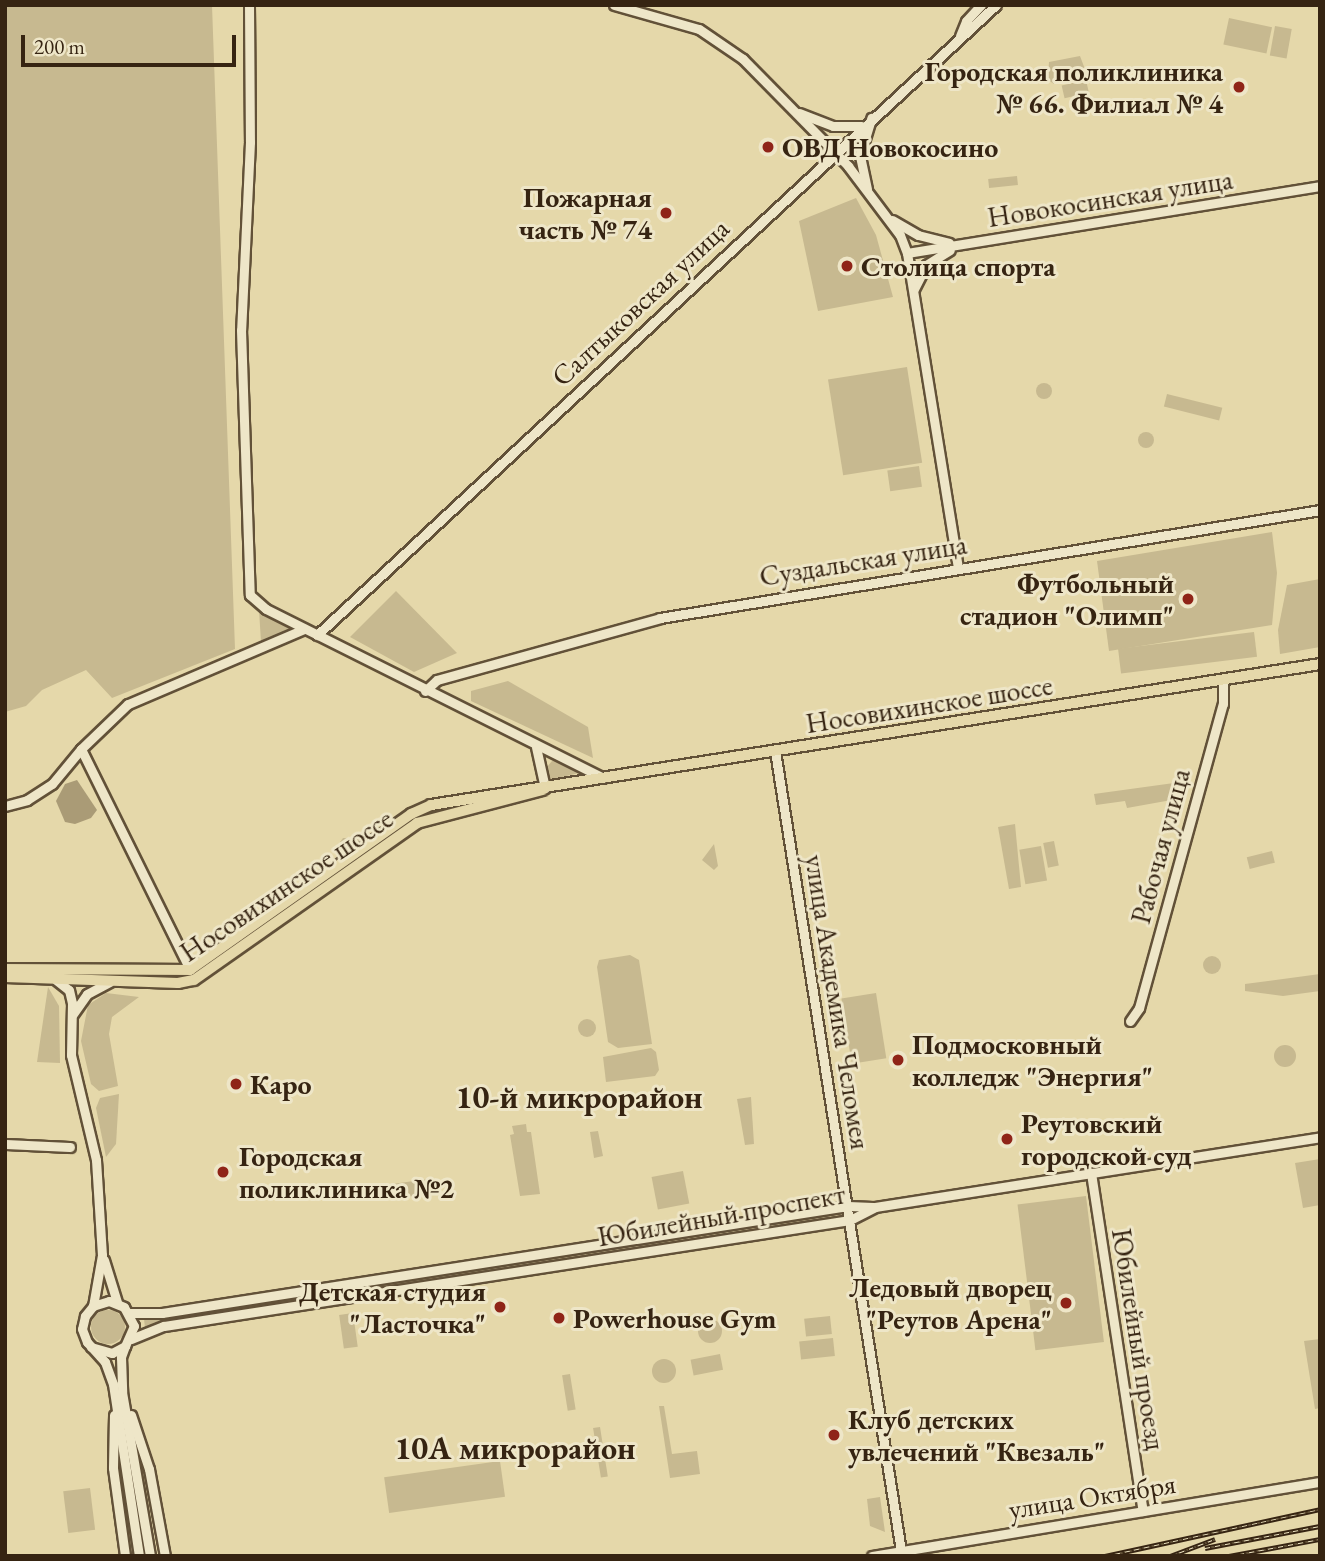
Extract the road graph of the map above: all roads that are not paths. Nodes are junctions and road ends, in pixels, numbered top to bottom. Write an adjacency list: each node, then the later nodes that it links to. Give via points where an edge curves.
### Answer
1 (250, 5): 18 (street, via 250,142 241,330 250,595)
2 (614, 5): 6 (street, via 672,19 712,37 743,59)
3 (981, 5): 5 (street, via 966,21)
4 (996, 5): 5 (street, Салтыковская улица)
5 (960, 38): 7 (street, Салтыковская улица)
6 (796, 112): 8 (street, via 833,126); 9 (street)
7 (872, 116): 8 (street, Салтыковская улица); 11 (street, via 861,147)
8 (861, 126): 9 (street, Салтыковская улица)
9 (835, 152): 11 (street); 19 (street, Салтыковская улица)
10 (1320, 186): 13 (street, Новокосинская улица)
11 (868, 191): 12 (street)
12 (889, 218): 13 (street, via 930,239); 14 (street)
13 (965, 245): 14 (street, Новокосинская улица); 15 (street, via 934,258)
14 (907, 253): 15 (street)
15 (913, 293): 17 (street)
16 (1320, 510): 17 (street, Суздальская улица)
17 (958, 567): 22 (street, Суздальская улица, via 660,618 437,680)
18 (304, 629): 19 (street); 24 (street, via 128,704)
19 (317, 635): 22 (street)
20 (1320, 664): 21 (main road, Носовихинское шоссе)
21 (1223, 679): 25 (main road, Носовихинское шоссе); 37 (street, Рабочая улица, via 1223,704 1139,1008)
22 (425, 691): 23 (street)
23 (536, 747): 26 (street); 27 (street)
24 (80, 748): 30 (street, via 52,784 27,800); 32 (street)
25 (775, 751): 28 (main road, Носовихинское шоссе); 42 (street, улица Академика Челомея)
26 (558, 757): 27 (street); 28 (street)
27 (542, 765): 29 (street)
28 (604, 779): 29 (main road, Носовихинское шоссе)
29 (545, 788): 32 (main road, Носовихинское шоссе, via 449,802 411,814); 35 (main road, Носовихинское шоссе, via 525,798 417,822 194,980)
30 (5, 806)
31 (5, 969): 32 (main road, Носовихинское шоссе)
32 (190, 970)
33 (5, 977): 34 (main road, Носовихинское шоссе)
34 (56, 980): 35 (main road, Носовихинское шоссе); 36 (street, via 69,990)
35 (111, 982): 36 (street, via 86,994)
36 (73, 1014): 45 (street, via 71,1055 96,1160)
37 (1130, 1021)
38 (1320, 1138): 41 (street, Юбилейный проспект)
39 (5, 1144): 40 (street)
40 (70, 1147)
41 (1091, 1173): 43 (street, Юбилейный проспект); 53 (street, Юбилейный проезд)
42 (848, 1206): 43 (street, Юбилейный проспект); 44 (street, улица Академика Челомея); 48 (street, Юбилейный проспект, via 162,1313)
43 (875, 1207): 44 (street, Юбилейный проспект)
44 (850, 1220): 49 (street, Юбилейный проспект, via 164,1326); 54 (street, улица Академика Челомея)
45 (102, 1255): 46 (street); 47 (street)
46 (117, 1302): 47 (street); 48 (street)
47 (93, 1306): 50 (street, via 82,1329)
48 (130, 1313): 49 (street, via 134,1326)
49 (128, 1343): 50 (street, via 112,1353); 51 (street, via 121,1357)
50 (91, 1347): 51 (street, via 105,1362)
51 (119, 1398): 55 (street, via 113,1468); 56 (street); 57 (street); 58 (street, via 147,1462)
52 (1320, 1482): 53 (street, улица Октября)
53 (1143, 1511): 54 (street, улица Октября)
54 (901, 1551): 59 (street, улица Октября)
55 (125, 1556)
56 (139, 1556)
57 (150, 1556)
58 (165, 1556)
59 (872, 1556)

